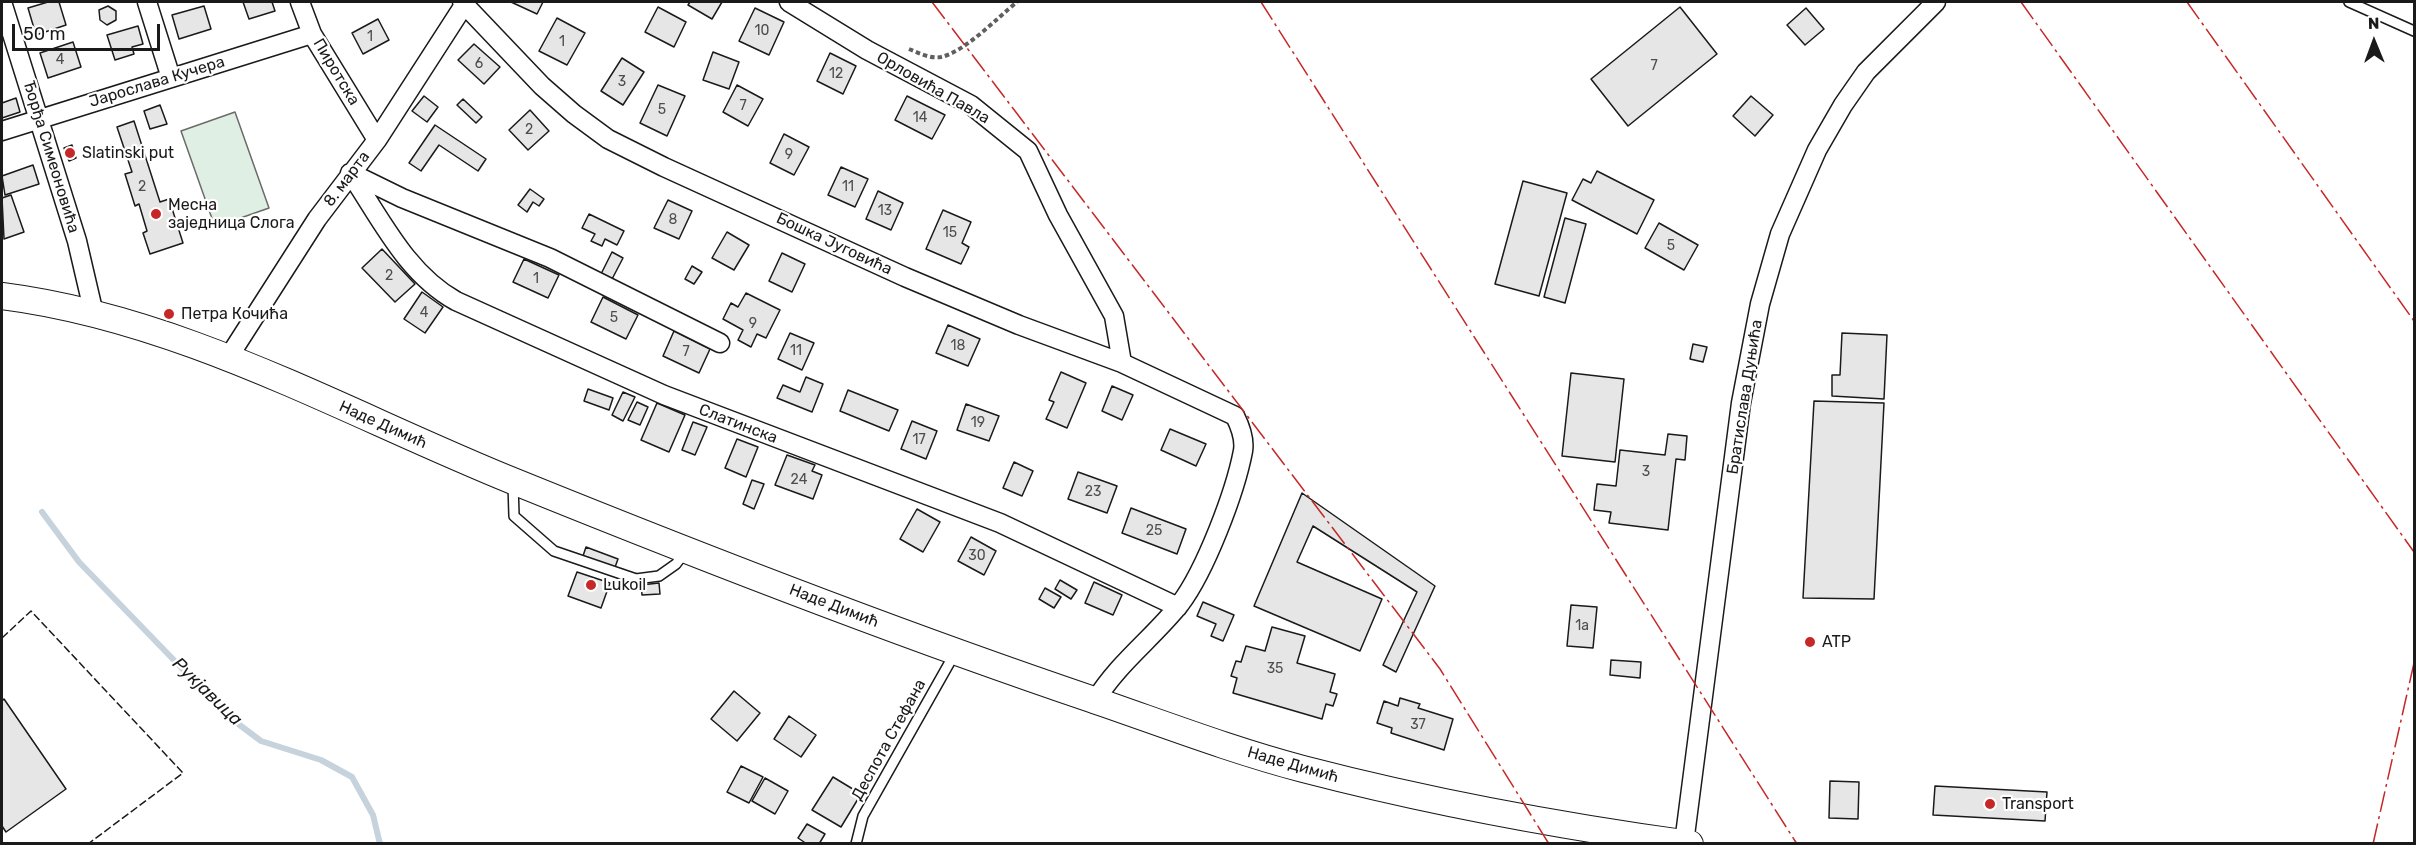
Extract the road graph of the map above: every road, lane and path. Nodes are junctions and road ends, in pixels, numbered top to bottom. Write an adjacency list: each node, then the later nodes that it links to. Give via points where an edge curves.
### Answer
1 (3, 2): 13 (street, Ђорђа Симеоновића)
2 (147, 2): 12 (street)
3 (300, 2): 10 (street, Пиротска)
4 (789, 2): 21 (street, Орловића Павла, via 867,50 971,105 1028,151 1114,316)
5 (1017, 2): 11 (path, via 956,51 940,57 925,56)
6 (1936, 2): 28 (street, Братислава Дуњића, via 1866,72 1848,97 1779,234 1760,304 1741,403)
7 (2349, 2): 9 (lane)
8 (464, 3): 15 (street, 8. марта); 21 (street, Бошка Југовића, via 542,86 608,138 905,277)
9 (2415, 31)
10 (312, 34): 12 (street, Јарослава Кучера); 15 (street, Пиротска)
11 (903, 46)
12 (171, 78): 13 (street, Јарослава Кучера)
13 (40, 118): 14 (street, Јарослава Кучера); 18 (street, Ђорђа Симеоновића)
14 (2, 131)
15 (377, 140): 16 (street, 8. марта)
16 (350, 173): 19 (street, via 550,258); 20 (street, 8. марта); 24 (street, Слатинска, via 411,266 456,301 664,395 1000,523)
17 (2, 296): 18 (main road, Наде Димић)
18 (94, 314): 20 (main road, Наде Димић, via 146,327)
19 (720, 343)
20 (228, 358): 22 (main road, Наде Димић)
21 (1122, 363): 24 (street, Бошка Југовића, via 1226,410 1239,424 1243,450 1221,520 1194,585)
22 (513, 481): 23 (main road, Наде Димић); 23 (lane, via 514,516 536,538 563,555 636,579 659,576)
23 (688, 549): 25 (main road, Наде Димић)
24 (1178, 607): 26 (street, via 1109,678)
25 (955, 653): 26 (main road, Наде Димић); 27 (lane, Деспота Стефана, via 863,816)
26 (1095, 701): 28 (main road, Наде Димић, via 1258,756 1402,793)
27 (856, 843)
28 (1684, 843): 29 (main road, Наде Димић)
29 (1690, 843)

